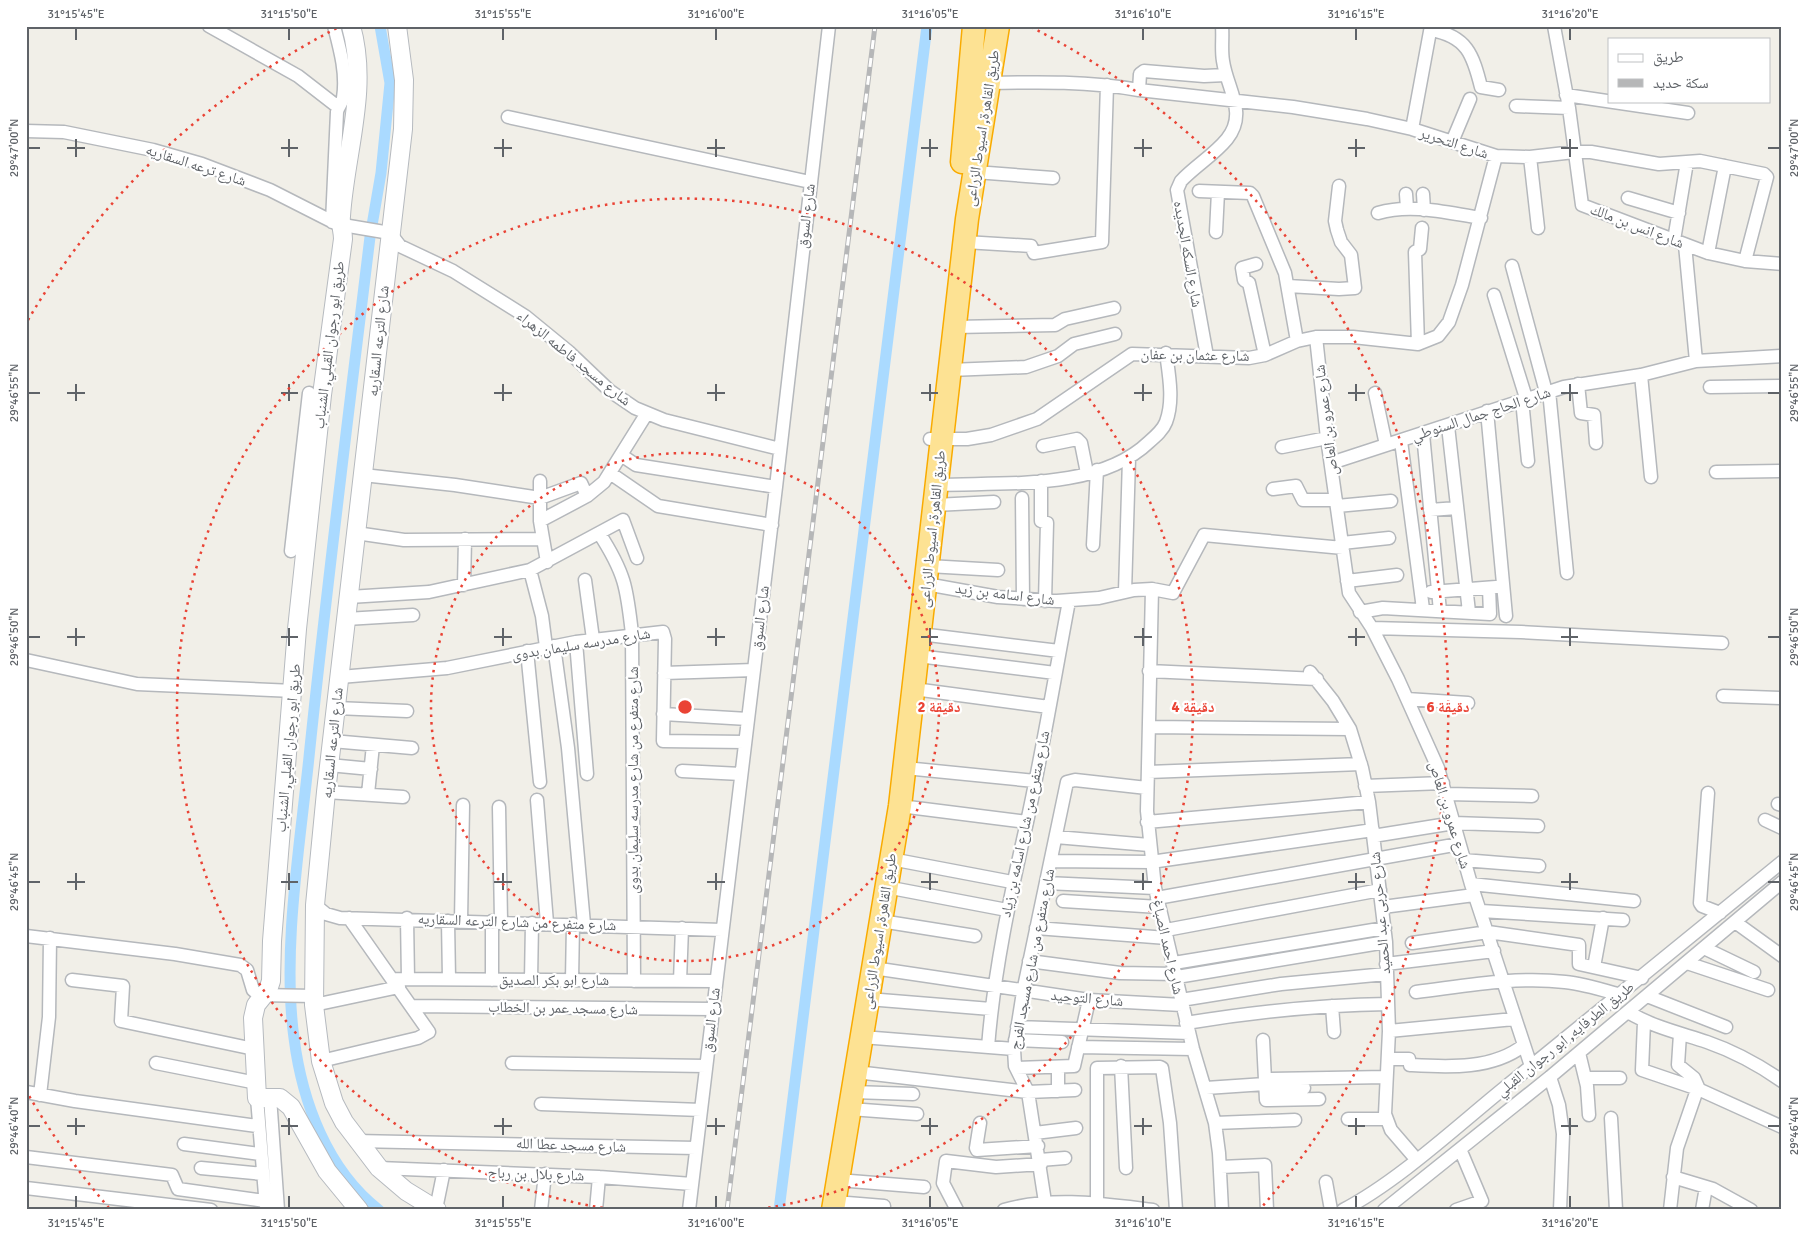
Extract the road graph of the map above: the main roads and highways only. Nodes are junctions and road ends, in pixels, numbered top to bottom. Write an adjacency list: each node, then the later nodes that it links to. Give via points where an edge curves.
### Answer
1 (974, 26): 3 (highway, طريق القاهرة, اسيوط الزراعى)
2 (998, 26): 3 (highway, طريق القاهرة, اسيوط الزراعى, via 964,242 950,370)
3 (936, 440): 4 (highway, طريق القاهرة, اسيوط الزراعى); 4 (highway, طريق القاهرة, اسيوط الزراعى, via 936,495 905,768 881,921)
4 (868, 981): 5 (highway, طريق القاهرة, اسيوط الزراعى); 5 (highway, طريق القاهرة, اسيوط الزراعى, via 838,1180)
5 (829, 1207)

